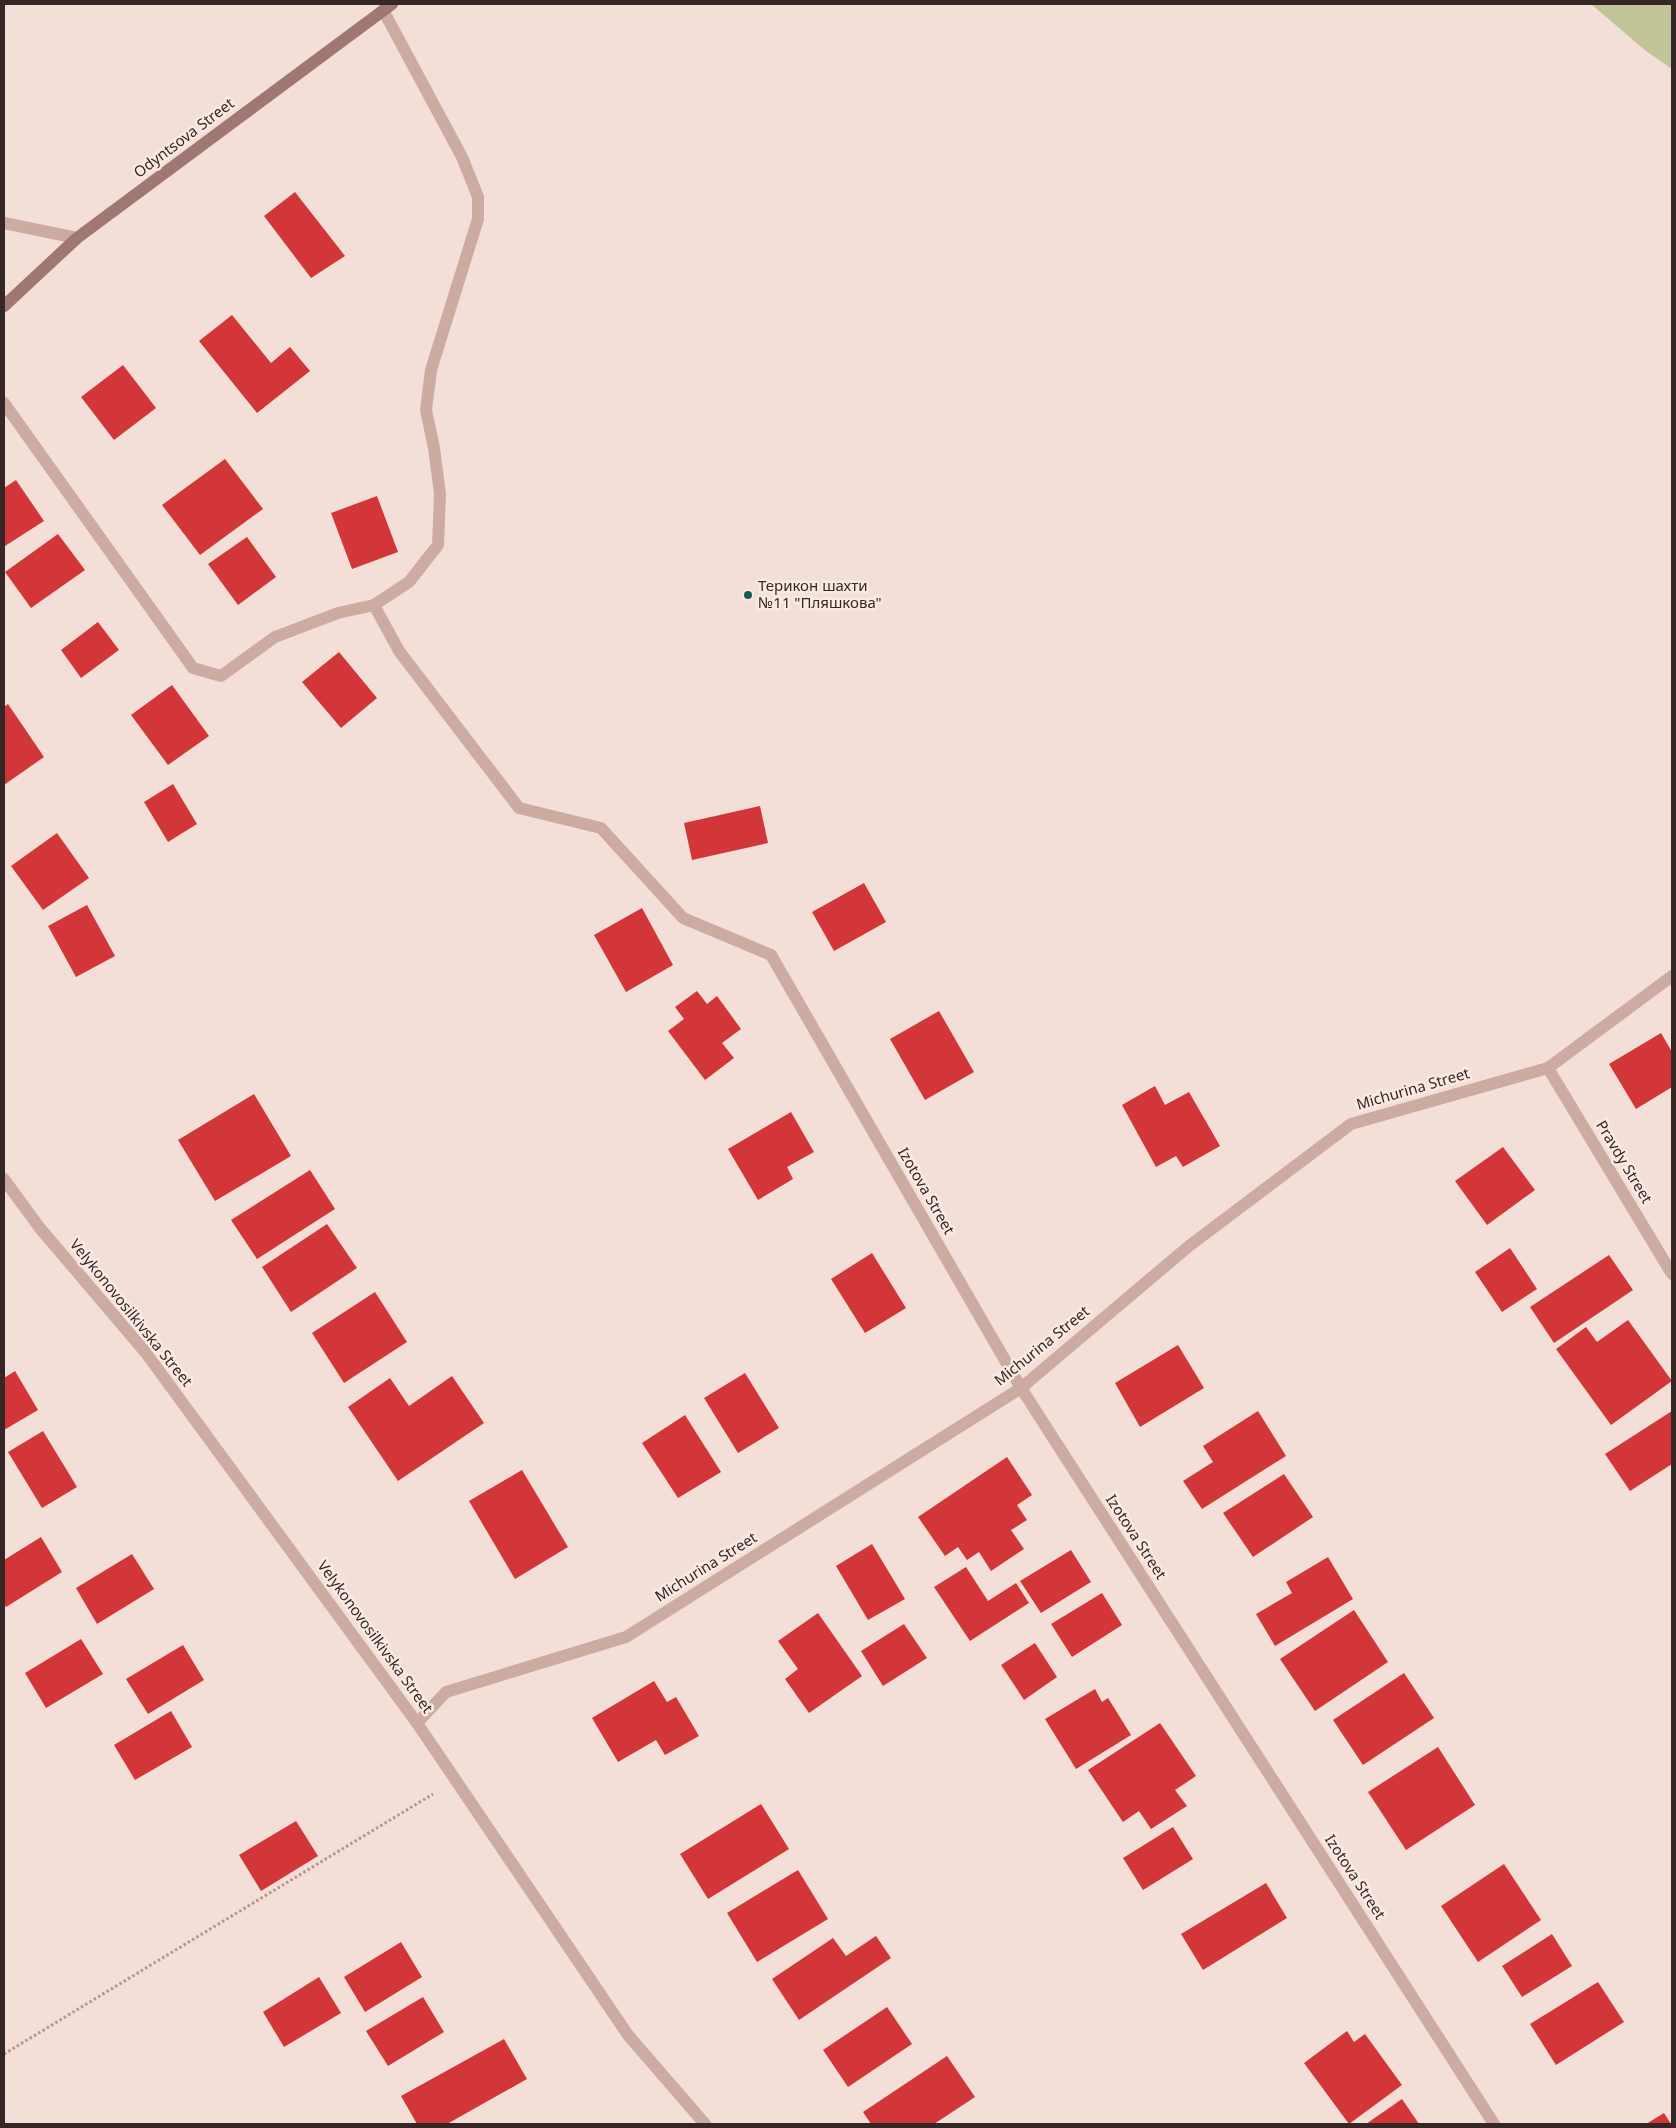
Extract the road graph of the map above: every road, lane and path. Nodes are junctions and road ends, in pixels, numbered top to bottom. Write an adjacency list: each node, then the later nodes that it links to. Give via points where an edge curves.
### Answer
1 (387, 7): 3 (main road, Odyntsova Street); 6 (street, via 462,157 478,197 478,219 431,370 426,410 440,494 438,545 409,582)
2 (4, 223): 3 (street)
3 (77, 238): 4 (main road, Odyntsova Street)
4 (4, 306)
5 (4, 403): 6 (street, via 193,668 221,676 275,636 338,613)
6 (374, 605): 11 (street, Izotova Street, via 399,651 519,808 601,828 683,918 771,955)
7 (1672, 976): 8 (street, Michurina Street)
8 (1548, 1068): 10 (street, Pravdy Street); 11 (street, Michurina Street, via 1351,1124 1189,1246)
9 (4, 1179): 12 (street, Velykonovosilkivska Street, via 39,1227 146,1353)
10 (1672, 1274)
11 (1021, 1388): 12 (street, Michurina Street, via 626,1637 446,1692); 16 (street, Izotova Street)
12 (417, 1723): 13 (street, Velykonovosilkivska Street)
13 (456, 1780): 14 (path); 15 (street, Velykonovosilkivska Street, via 628,2035)
14 (4, 2054)
15 (705, 2124)
16 (1494, 2124)

